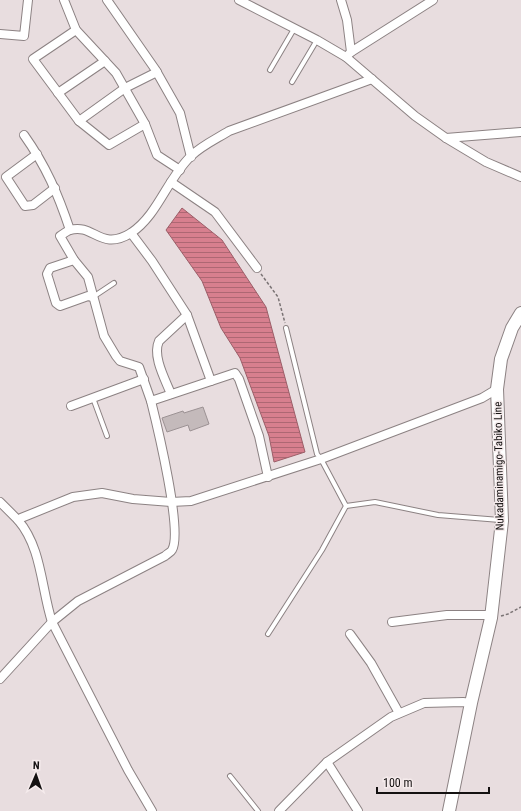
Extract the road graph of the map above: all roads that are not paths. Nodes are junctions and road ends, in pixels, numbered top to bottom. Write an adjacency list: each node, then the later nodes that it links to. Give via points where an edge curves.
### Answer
1 (28, 0): 9 (street, via 24,36)
2 (64, 0): 8 (street)
3 (106, 0): 14 (street)
4 (239, 0): 7 (street)
5 (341, 0): 11 (street, via 347,20)
6 (433, 0): 11 (street)
7 (294, 29): 10 (street); 13 (lane)
8 (76, 30): 12 (street); 18 (street, via 33,59)
9 (0, 34)
10 (317, 40): 11 (street); 16 (lane)
11 (348, 54): 15 (street)
12 (105, 61): 17 (street, via 116,72); 18 (street)
13 (270, 70)
14 (157, 72): 17 (street); 25 (street, via 180,114)
15 (372, 80): 23 (street); 25 (street, via 229,131)
16 (292, 82)
17 (125, 88): 19 (street); 20 (street)
18 (58, 93): 19 (street)
19 (79, 121): 20 (street, via 109,145)
20 (145, 124): 26 (street, via 157,156)
21 (521, 132): 23 (street)
22 (24, 135): 24 (street)
23 (446, 138): 27 (street, via 486,162)
24 (37, 154): 29 (street); 29 (street, via 6,177 25,206 33,205)
25 (191, 156): 26 (street)
26 (180, 170): 28 (street)
27 (521, 177)
28 (171, 182): 31 (street, via 144,223); 33 (street, via 215,212)
29 (55, 188): 30 (street)
30 (70, 230): 31 (street, via 81,229 109,240 119,240); 32 (street, via 60,236)
31 (131, 233): 37 (street)
32 (74, 260): 35 (street, via 88,277); 35 (street, via 50,268 47,274 56,303 60,306 88,296)
33 (257, 268)
34 (114, 283): 35 (lane)
35 (93, 297): 39 (street, via 104,336 116,356 120,361 139,367)
36 (521, 313): 41 (main road, Nukadaminamigo-Tabiko Line, via 512,328 501,359)
37 (187, 315): 40 (street); 42 (street, via 159,341 156,347 156,355)
38 (286, 328): 47 (lane, via 317,454)
39 (144, 379): 43 (street); 44 (street)
40 (211, 381): 42 (street); 48 (street, via 235,373 239,379 259,436)
41 (497, 389): 47 (street, via 482,398); 53 (main road, Nukadaminamigo-Tabiko Line)
42 (171, 394): 44 (street)
43 (92, 398): 45 (street); 46 (lane)
44 (151, 401): 50 (street)
45 (71, 406)
46 (107, 436)
47 (321, 459): 48 (street); 51 (lane)
48 (268, 477): 50 (street, via 191,501)
49 (0, 502): 52 (street)
50 (172, 502): 52 (street, via 102,493 73,497); 55 (street, via 176,536 172,550 78,601)
51 (346, 506): 53 (lane, via 376,502 438,515); 57 (lane, via 322,550)
52 (18, 520): 55 (street, via 37,557)
53 (502, 521): 54 (main road, Nukadaminamigo-Tabiko Line)
54 (491, 617): 56 (street, via 447,615); 60 (main road, Nukadaminamigo-Tabiko Line)
55 (52, 622): 59 (street); 64 (street, via 128,770)
56 (392, 622)
57 (268, 634)
58 (350, 634): 61 (street, via 371,663)
59 (0, 679)
60 (471, 703): 61 (street, via 424,703); 68 (main road, Nukadaminamigo-Tabiko Line)
61 (399, 714): 62 (street)
62 (327, 762): 66 (street); 67 (street)
63 (230, 776): 65 (lane)
64 (152, 811)
65 (258, 811)
66 (279, 811)
67 (358, 811)
68 (449, 811)

